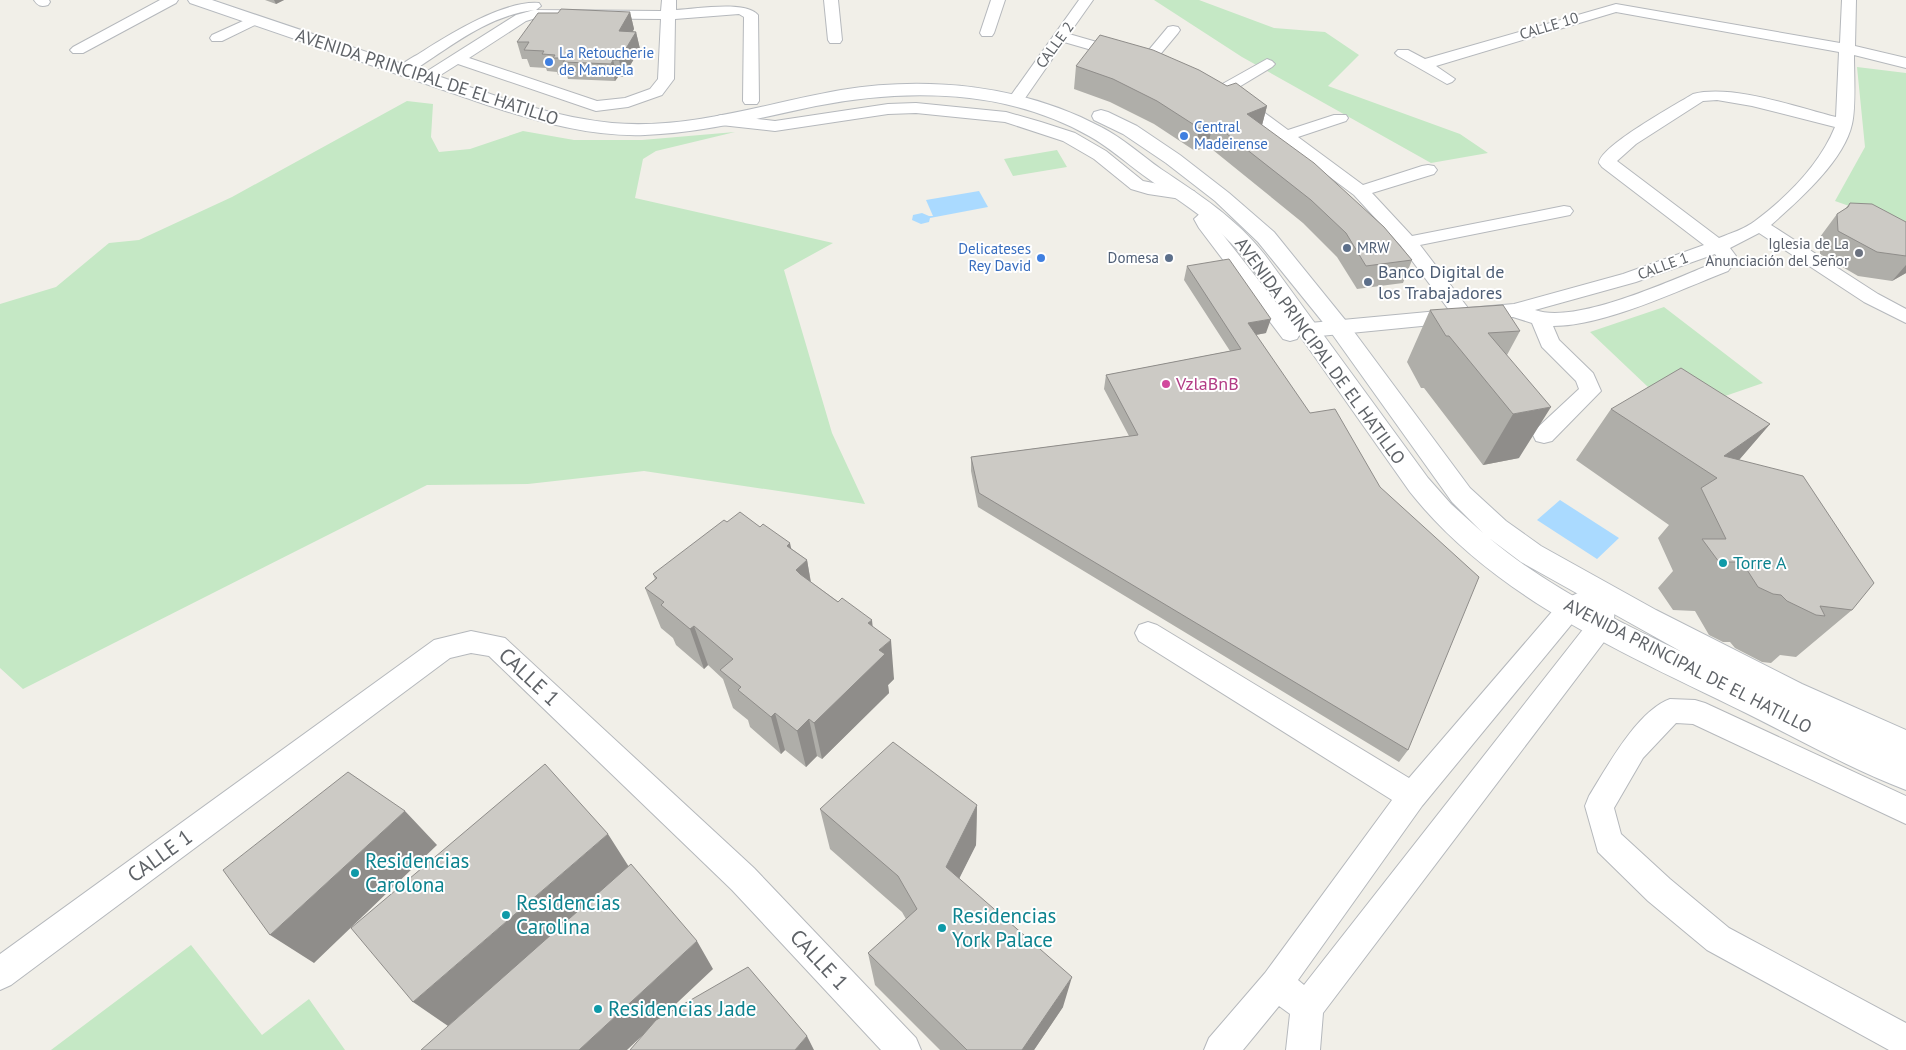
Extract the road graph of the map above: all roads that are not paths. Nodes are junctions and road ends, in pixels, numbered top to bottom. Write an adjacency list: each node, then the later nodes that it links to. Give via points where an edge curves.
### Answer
1 (171, 0): 20 (street)
2 (196, 0): 11 (main road, AVENIDA PRINCIPAL DE EL HATILLO)
3 (235, 0): 28 (main road, AVENIDA PRINCIPAL DE EL HATILLO)
4 (831, 0): 16 (street)
5 (998, 0): 13 (street)
6 (1086, 0): 14 (street, CALLE 2)
7 (1849, 0): 19 (street, CALLE 1)
8 (1622, 4): 19 (street, CALLE 10); 26 (street, CALLE 10)
9 (518, 8): 10 (street, via 553,13); 17 (street, via 489,16); 18 (street)
10 (668, 8): 23 (street, via 666,80 656,92 628,102 596,106); 33 (street, via 750,12)
11 (254, 20): 15 (street); 28 (main road, AVENIDA PRINCIPAL DE EL HATILLO, via 403,70)
12 (1173, 30): 22 (street)
13 (987, 33)
14 (1062, 37): 22 (street); 32 (street, CALLE 2)
15 (217, 38)
16 (835, 40)
17 (447, 44): 18 (street); 28 (street)
18 (472, 49): 23 (street)
19 (1848, 49): 24 (street, CALLE 10); 36 (street, CALLE 1)
20 (78, 50)
21 (1404, 53): 26 (street)
22 (1148, 60): 27 (street)
23 (451, 63): 28 (main road, AVENIDA PRINCIPAL DE EL HATILLO); 33 (main road, AVENIDA PRINCIPAL DE EL HATILLO, via 546,105 607,118 661,118)
24 (1906, 63)
25 (1267, 64): 31 (street)
26 (1423, 65): 29 (street)
27 (1167, 68)
28 (424, 69): 35 (main road, AVENIDA PRINCIPAL DE EL HATILLO, via 537,116 567,123 627,129)
29 (1447, 79)
30 (1204, 83): 31 (street)
31 (1223, 90): 37 (street)
32 (1019, 95): 33 (main road, AVENIDA PRINCIPAL DE EL HATILLO, via 945,78 894,77 832,84); 35 (main road, AVENIDA PRINCIPAL DE EL HATILLO, via 888,90 845,95); 40 (main road, AVENIDA PRINCIPAL DE EL HATILLO, via 1113,141); 49 (main road, AVENIDA PRINCIPAL DE EL HATILLO, via 1074,105 1111,120 1173,160 1222,197 1266,237)
33 (751, 101)
34 (1340, 118): 37 (street)
35 (721, 120): 40 (street, via 775,126 888,109 916,108 1006,118 1069,137 1100,155 1136,185)
36 (1844, 124): 42 (street, CALLE 1, via 1835,147 1799,191); 44 (street, via 1726,96 1699,97 1630,140 1608,158 1608,164 1619,174)
37 (1286, 136): 39 (street)
38 (1428, 170): 39 (street)
39 (1360, 192): 43 (street)
40 (1188, 195): 50 (main road, AVENIDA PRINCIPAL DE EL HATILLO, via 1224,223 1242,242)
41 (1564, 211): 43 (street)
42 (1760, 226): 44 (street, CALLE 1); 47 (street)
43 (1408, 242): 46 (street)
44 (1718, 246): 45 (street, CALLE 1, via 1629,278); 48 (street, via 1727,256 1721,267 1616,306 1578,316)
45 (1515, 310): 46 (street, CALLE 1); 48 (street)
46 (1464, 316): 49 (street, CALLE 1)
47 (1906, 317)
48 (1540, 319): 51 (street, via 1549,342 1586,378 1590,392)
49 (1338, 326): 50 (street, CALLE 1); 52 (main road, AVENIDA PRINCIPAL DE EL HATILLO, via 1461,495 1496,529 1531,554)
50 (1300, 332): 53 (main road, AVENIDA PRINCIPAL DE EL HATILLO, via 1425,495 1484,552 1528,583)
51 (1544, 435)
52 (1601, 593): 53 (street); 54 (street); 56 (main road, AVENIDA PRINCIPAL DE EL HATILLO, via 1791,694)
53 (1571, 607): 54 (main road, AVENIDA PRINCIPAL DE EL HATILLO); 58 (street)
54 (1601, 626): 57 (main road, AVENIDA PRINCIPAL DE EL HATILLO); 62 (street)
55 (1148, 633): 58 (street)
56 (1906, 745)
57 (1906, 775)
58 (1412, 796): 61 (street)
59 (1906, 810): 63 (street, via 1695,712 1670,711 1633,749 1599,806 1608,842 1718,939)
60 (0, 974): 64 (street, CALLE 1, via 443,648 471,642 496,646 743,879)
61 (1276, 984): 62 (street); 65 (street)
62 (1307, 1007): 66 (street)
63 (1906, 1041)
64 (904, 1050)
65 (1221, 1050)
66 (1303, 1050)

